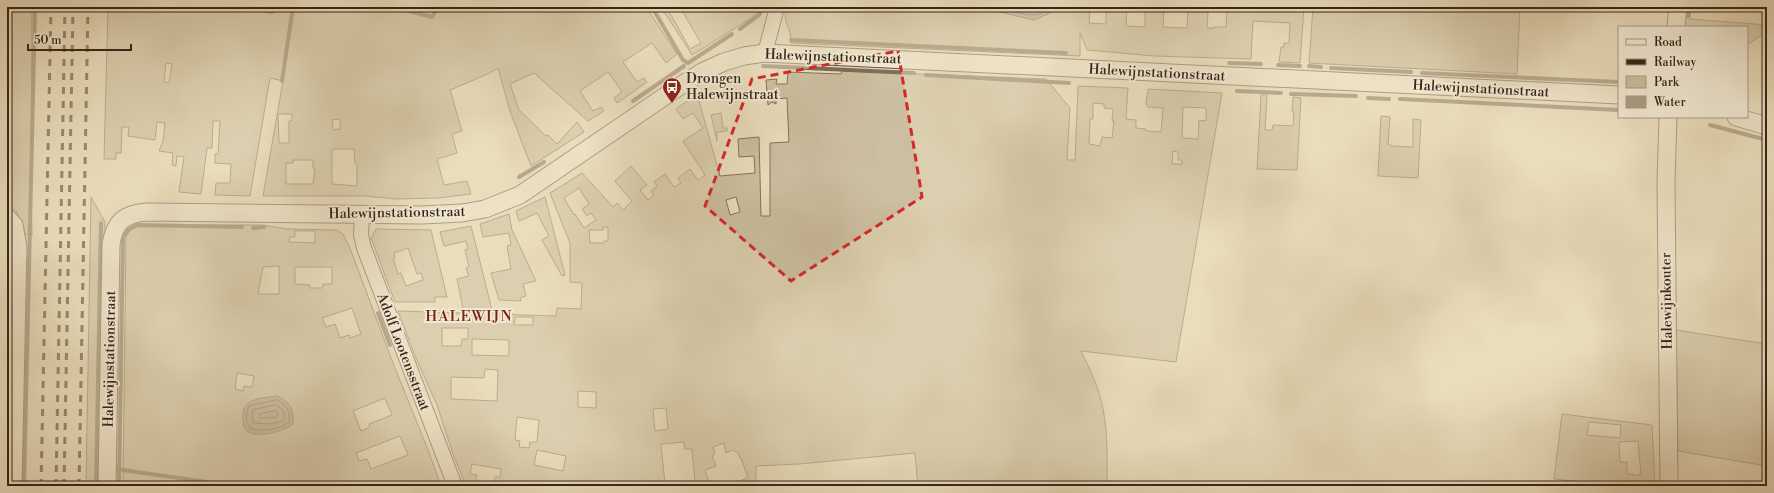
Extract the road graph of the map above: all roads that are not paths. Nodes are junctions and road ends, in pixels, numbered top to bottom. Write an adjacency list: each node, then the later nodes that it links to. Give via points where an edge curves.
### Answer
1 (777, 7): 4 (street)
2 (1678, 7): 3 (street)
3 (1676, 26)
4 (765, 53): 5 (street, Halewijnstationstraat); 9 (street, Halewijnstationstraat, via 724,62 702,72 539,183 502,203 462,213)
5 (1618, 95)
6 (1668, 118): 14 (street, Halewijnkouter, via 1666,182)
7 (1739, 118): 8 (street)
8 (1767, 126)
9 (362, 215): 12 (street, Halewijnstationstraat, via 147,212 133,213 118,224 112,244); 13 (street, Adolf Lootensstraat, via 361,235 364,248)
10 (7, 217): 11 (street, via 14,225 18,247)
11 (13, 486)
12 (108, 486)
13 (455, 486)
14 (1669, 486)

